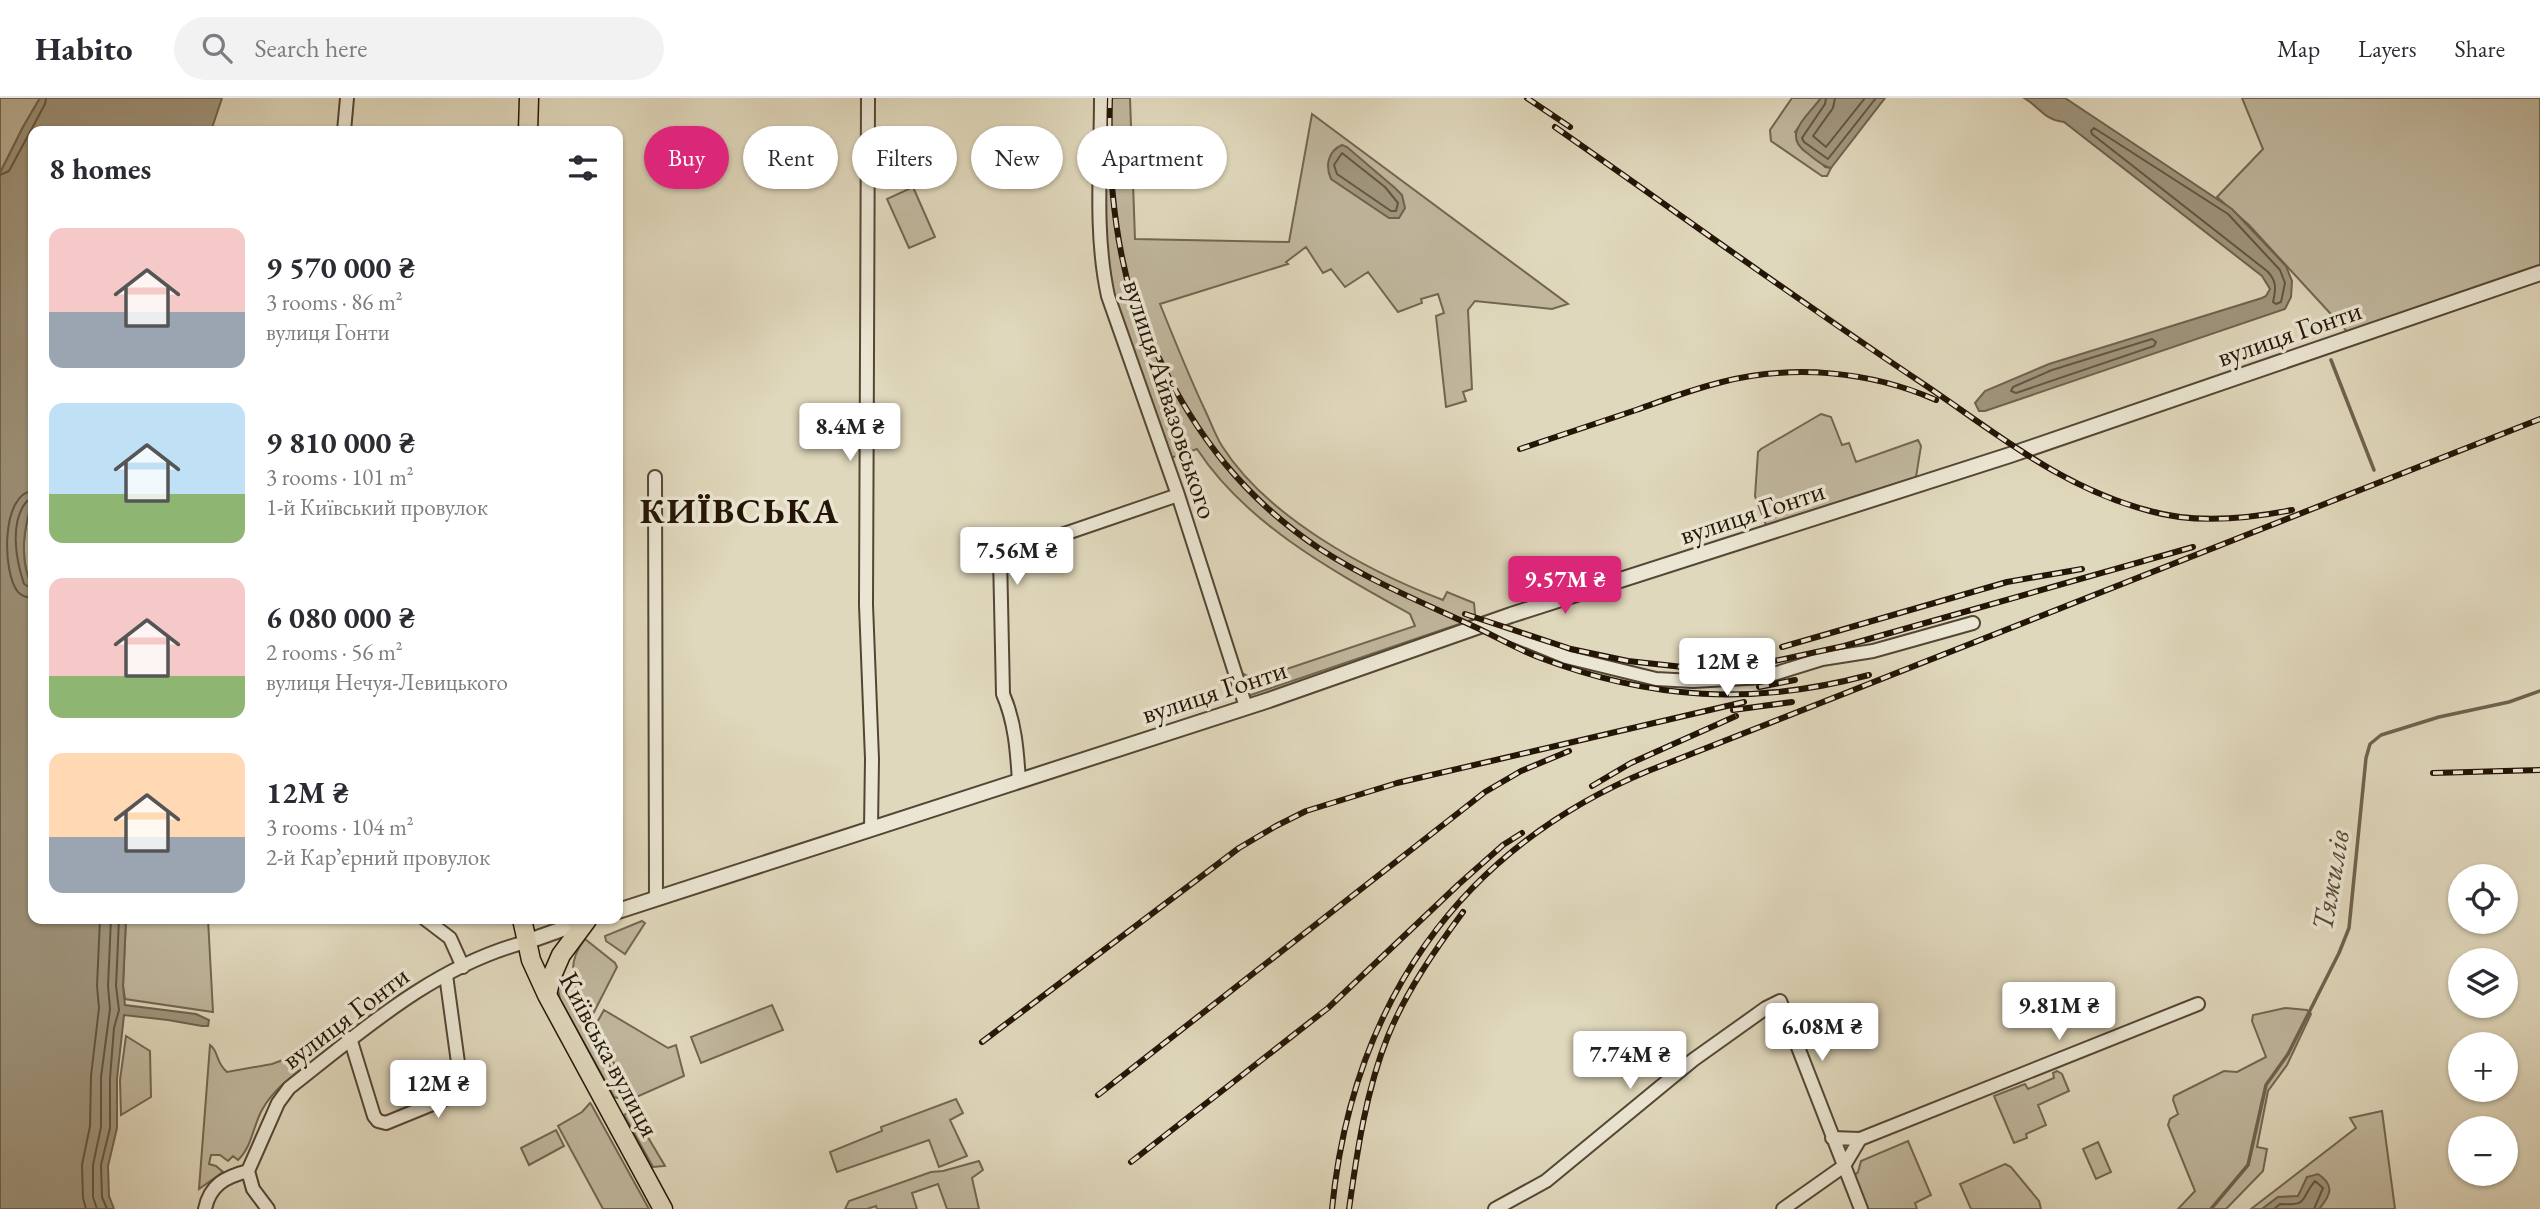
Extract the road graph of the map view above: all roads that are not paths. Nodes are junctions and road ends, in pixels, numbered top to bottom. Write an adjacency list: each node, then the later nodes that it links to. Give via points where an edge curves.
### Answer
1 (347, 98): 5 (street)
2 (529, 98): 6 (main road)
3 (869, 98): 14 (street, via 866,605)
4 (1101, 98): 9 (street, вулиця Айвазовського, via 1102,271)
5 (344, 126)
6 (528, 126)
7 (2540, 273): 11 (street, вулиця Гонти, via 2010,455)
8 (654, 477): 15 (street)
9 (1178, 495): 12 (street, вулиця Айвазовського); 13 (street, via 1000,556 1003,694 1016,741)
10 (1973, 623): 11 (street, via 1764,677 1704,681 1656,680 1566,657)
11 (1485, 624): 12 (street, вулиця Гонти)
12 (1246, 707): 13 (street, вулиця Гонти)
13 (1018, 780): 14 (street, вулиця Гонти)
14 (871, 828): 15 (street, вулиця Гонти)
15 (656, 898): 16 (street, вулиця Гонти)
16 (623, 909)
17 (432, 924): 22 (street, via 450,938)
18 (523, 924): 21 (main road, Київська вулиця)
19 (572, 924): 21 (street, вулиця Гонти)
20 (582, 924): 24 (main road, via 561,955)
21 (526, 942): 22 (street, вулиця Гонти); 24 (main road, Київська вулиця)
22 (463, 967): 23 (street, вулиця Гонти)
23 (446, 975): 26 (street, вулиця Гонти, via 390,1007); 26 (street, via 462,1092 386,1123 378,1121)
24 (547, 995): 33 (main road, Київська вулиця)
25 (2198, 1004): 28 (street)
26 (350, 1038): 30 (street, вулиця Гонти, via 289,1088)
27 (1832, 1138): 28 (street); 29 (street); 34 (street, via 1780,1001 1693,1060 1546,1181)
28 (1860, 1139): 29 (street)
29 (1844, 1166): 35 (street); 36 (street)
30 (248, 1171): 31 (street, via 218,1183); 32 (street, via 253,1189)
31 (205, 1209)
32 (268, 1209)
33 (663, 1209)
34 (1495, 1209)
35 (1783, 1209)
36 (1861, 1209)

